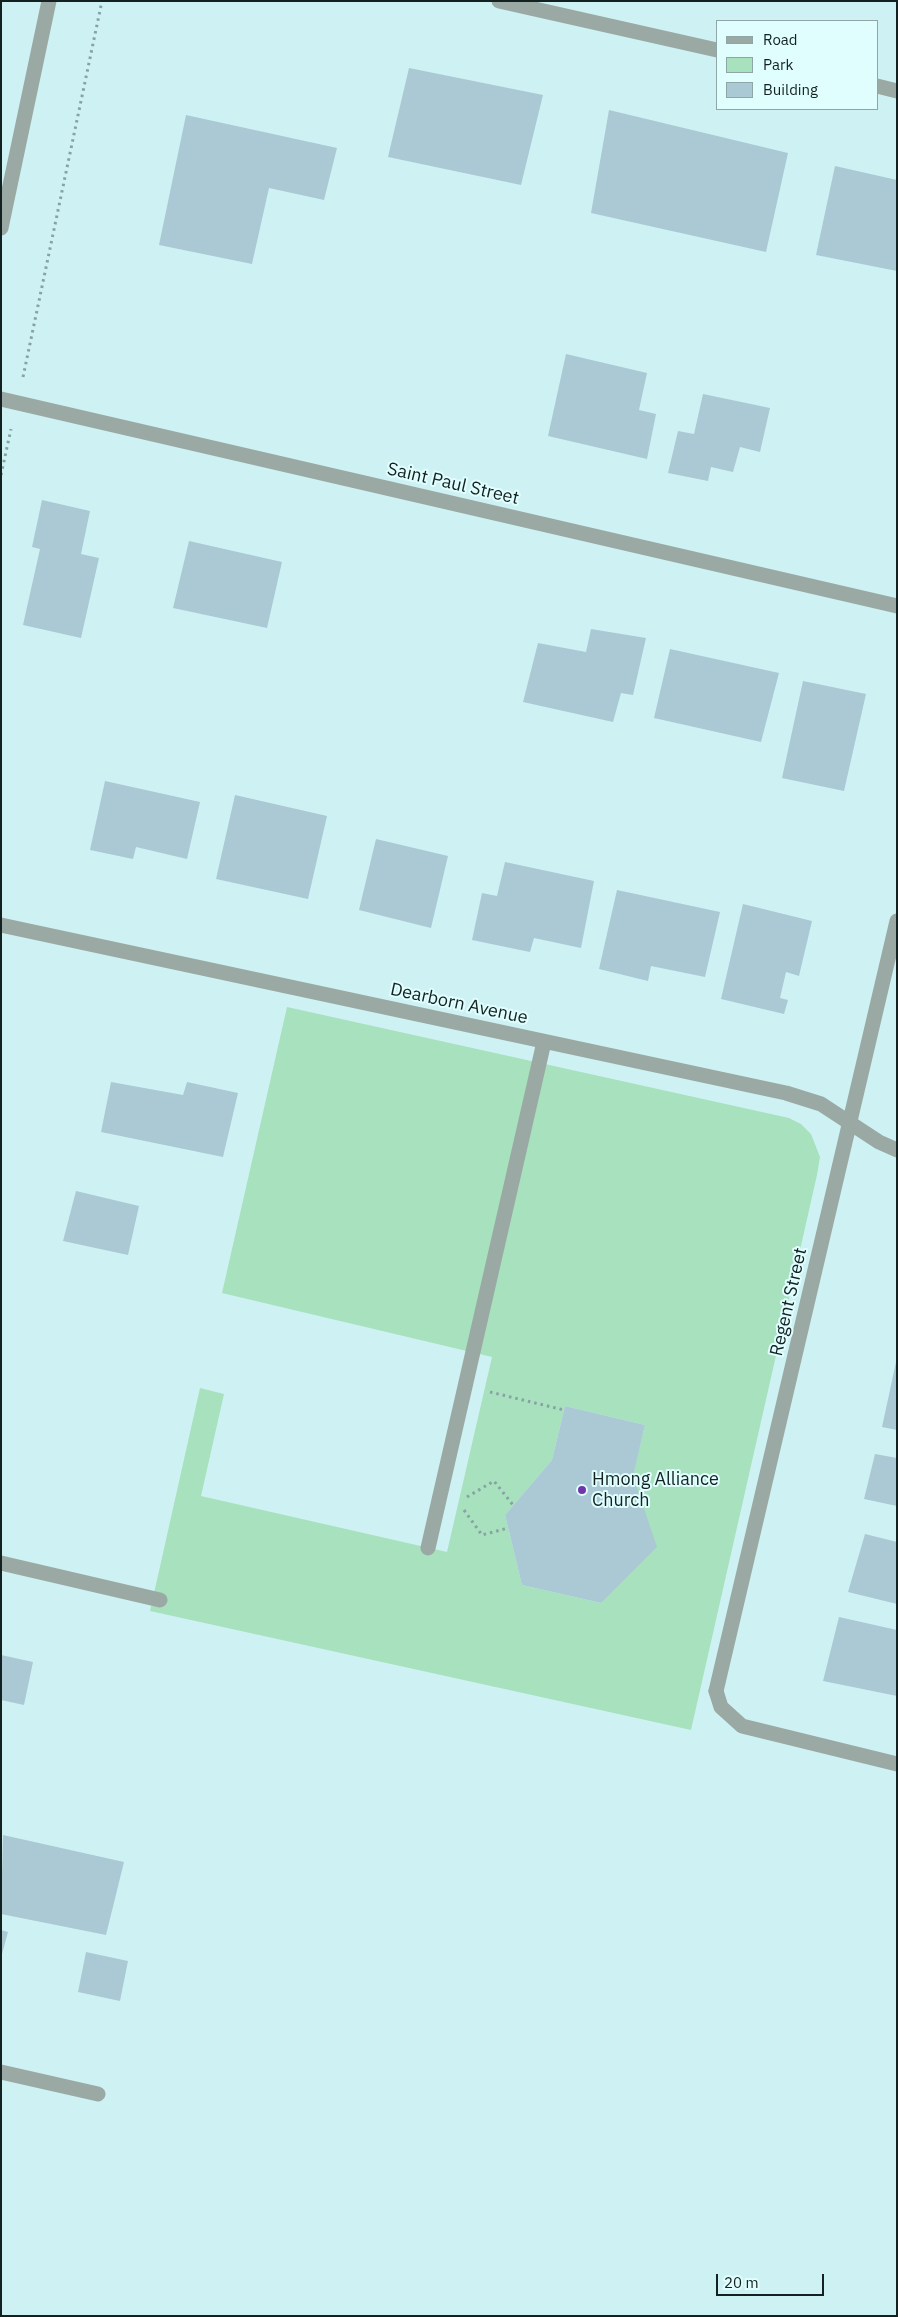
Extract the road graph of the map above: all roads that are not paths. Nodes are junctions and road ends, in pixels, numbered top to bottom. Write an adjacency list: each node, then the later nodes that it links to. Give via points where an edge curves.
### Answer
1 (49, 1): 6 (street)
2 (499, 1): 3 (street)
3 (716, 50)
4 (878, 86): 5 (street)
5 (897, 91)
6 (1, 228)
7 (1, 398): 8 (street, Saint Paul Street)
8 (897, 606)
9 (897, 921): 12 (street, Regent Street)
10 (1, 925): 11 (street, Dearborn Avenue)
11 (544, 1042): 12 (street, Dearborn Avenue, via 786,1093 820,1104); 14 (street)
12 (851, 1123): 13 (street, Dearborn Avenue); 17 (street, Regent Street, via 716,1691 722,1707 742,1726)
13 (897, 1150)
14 (428, 1548)
15 (1, 1563): 16 (street)
16 (160, 1600)
17 (897, 1764)
18 (1, 2072): 19 (street)
19 (98, 2094)

